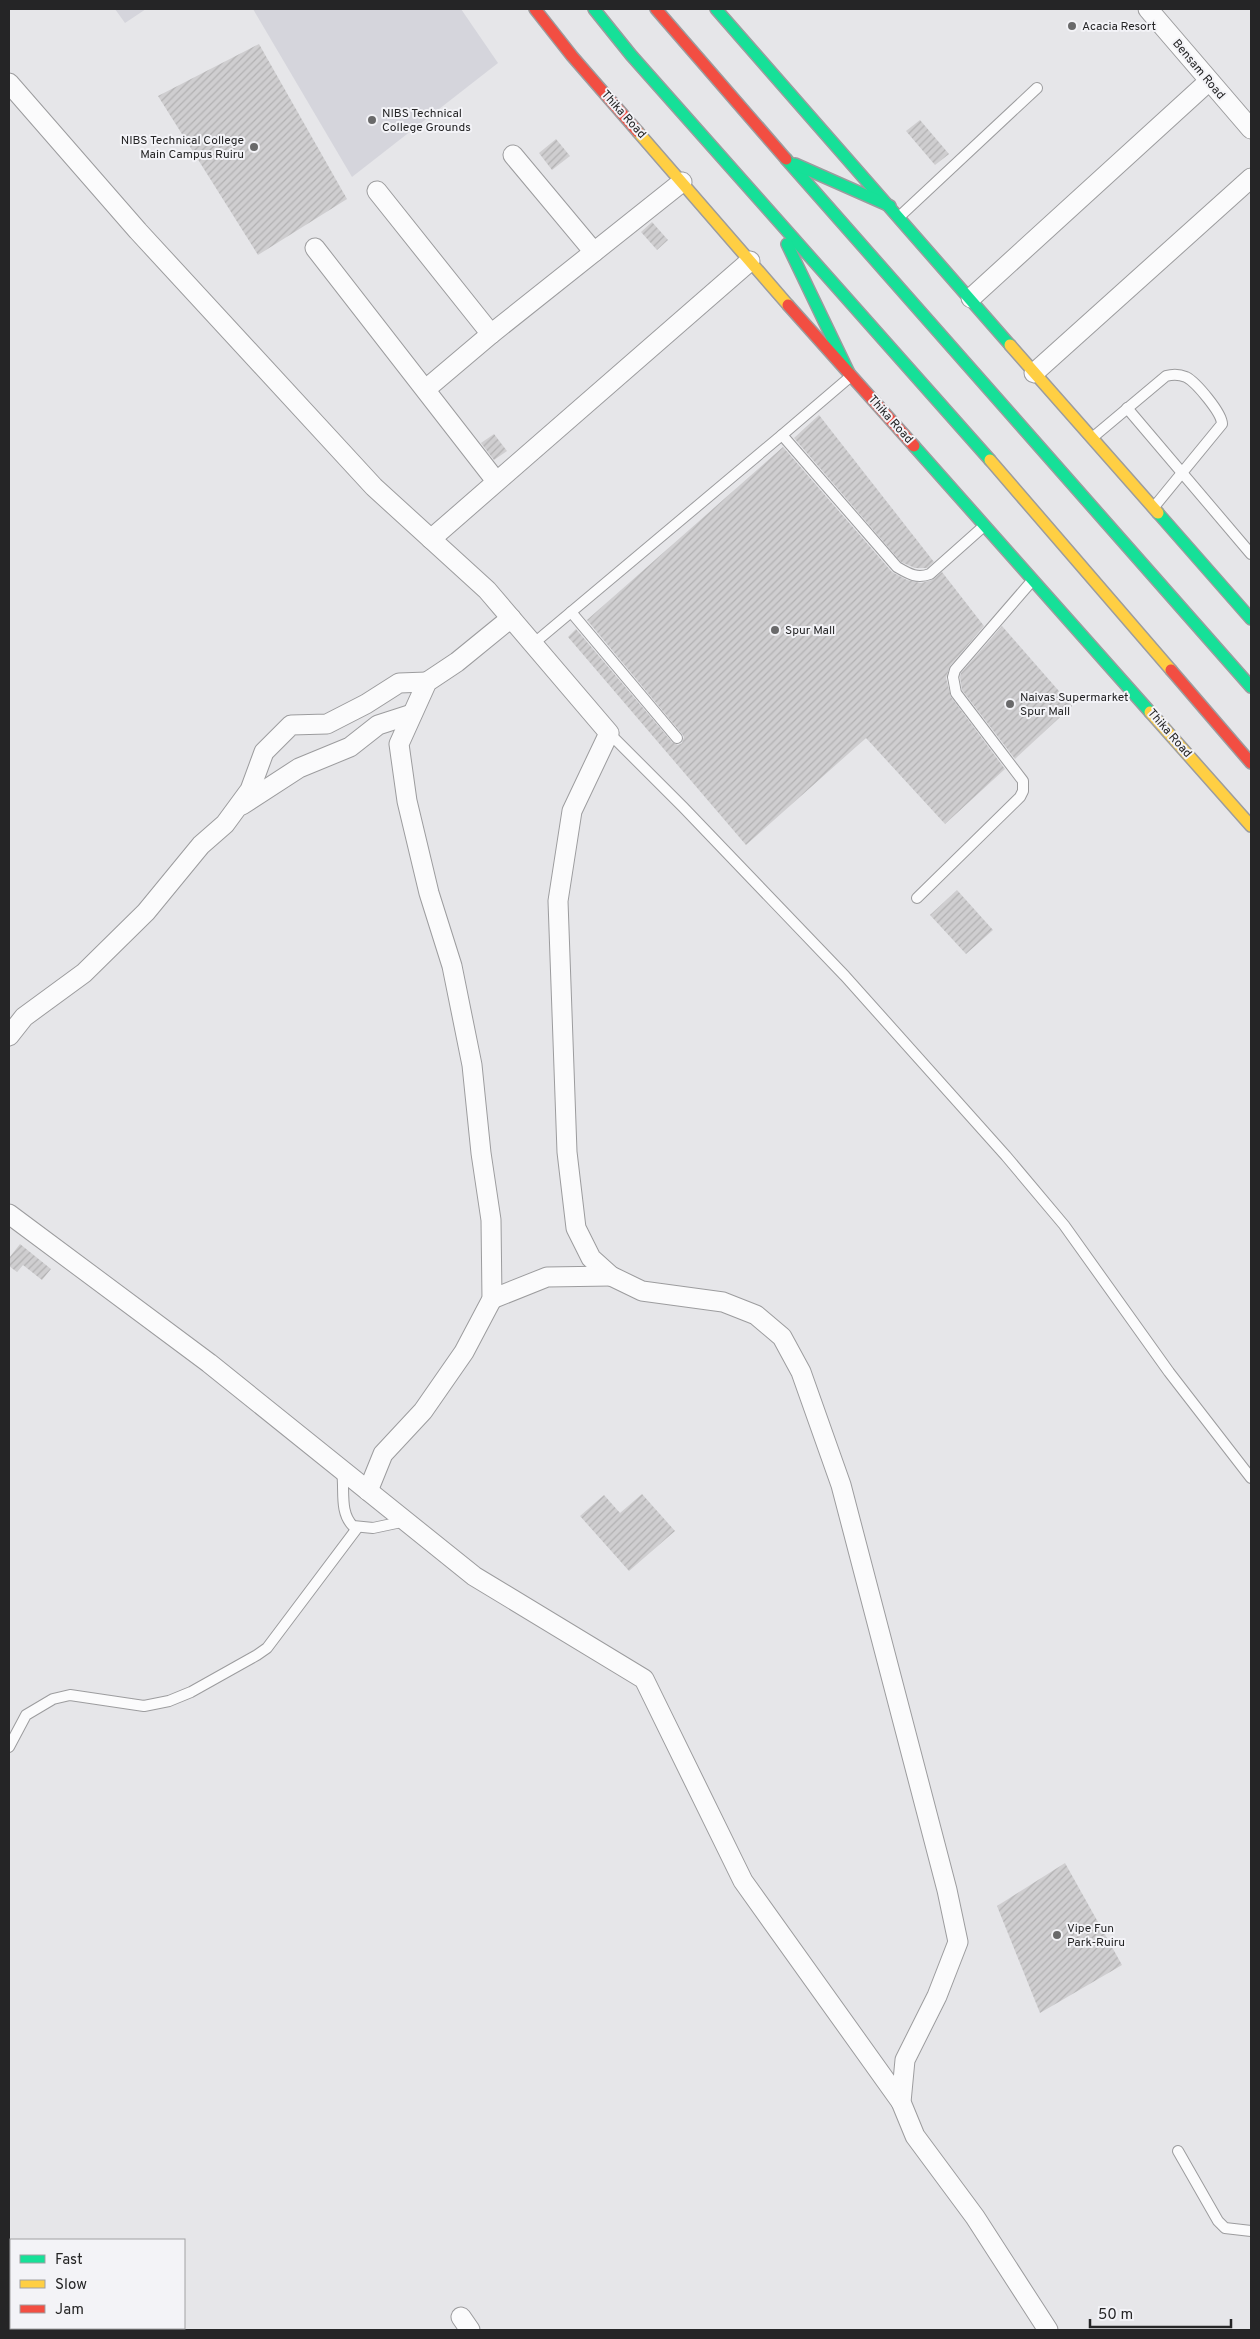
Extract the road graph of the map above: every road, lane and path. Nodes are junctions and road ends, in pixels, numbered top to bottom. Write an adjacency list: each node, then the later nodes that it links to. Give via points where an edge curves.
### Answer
1 (535, 9): 13 (main road, Thika Road)
2 (594, 9): 16 (main road)
3 (656, 9): 11 (main road)
4 (1151, 10): 6 (street, Bensam Road)
5 (723, 11): 15 (main road)
6 (1208, 81): 9 (street, Bensam Road); 21 (street)
7 (9, 83): 33 (street, via 232,335 374,487)
8 (1037, 88): 17 (lane)
9 (1251, 129)
10 (513, 155): 19 (street)
11 (787, 160): 15 (main road); 42 (main road)
12 (1251, 178): 23 (street)
13 (682, 182): 19 (street); 20 (main road, Thika Road)
14 (377, 192): 22 (street)
15 (890, 206): 17 (main road)
16 (771, 211): 24 (main road); 46 (main road)
17 (899, 217): 21 (main road)
18 (315, 248): 25 (street)
19 (594, 252): 22 (street)
20 (750, 261): 24 (main road, Thika Road); 30 (street)
21 (971, 298): 23 (main road)
22 (491, 334): 25 (street)
23 (1034, 373): 28 (main road)
24 (850, 374): 27 (lane); 32 (main road, Thika Road)
25 (426, 389): 30 (street)
26 (1127, 408): 28 (lane); 29 (lane); 29 (lane, via 1166,376 1180,375 1192,381 1219,413 1222,424)
27 (782, 435): 32 (lane, via 897,567 911,575 922,577 930,574); 37 (lane)
28 (1092, 438): 31 (main road)
29 (1184, 474): 31 (lane); 34 (lane)
30 (496, 481): 33 (street)
31 (1153, 509): 38 (main road)
32 (985, 525): 35 (main road, Thika Road)
33 (431, 539): 39 (street, via 487,590)
34 (1251, 554)
35 (1033, 579): 48 (main road, Thika Road); 49 (lane, via 955,670 953,677 956,693 1023,781 1023,791)
36 (1251, 599): 38 (lane)
37 (572, 612): 40 (lane); 45 (lane)
38 (1248, 616)
39 (511, 618): 40 (street); 41 (street)
40 (533, 644): 44 (street)
41 (427, 682): 43 (street); 47 (street, via 399,683 327,724 291,725 264,752 250,790)
42 (1251, 687)
43 (412, 714): 47 (street, via 378,725 350,747 300,768); 53 (street, via 399,744 400,753 407,801 428,893 452,966 472,1065 491,1220)
44 (609, 733): 52 (street, via 572,811 558,901 567,1152 576,1228 591,1258); 55 (lane, via 845,976 1006,1156 1064,1225 1169,1372)
45 (677, 738)
46 (1251, 763)
47 (235, 810): 50 (street, via 225,824 201,845 146,912 84,973 24,1017)
48 (1251, 826)
49 (917, 898)
50 (9, 1036)
51 (9, 1214): 54 (street, via 209,1363)
52 (611, 1276): 53 (street, via 547,1277); 60 (street, via 642,1291 723,1302 756,1315 782,1337 801,1372 841,1485 958,1942 937,1996 905,2060)
53 (492, 1299): 56 (street, via 464,1352 423,1411 383,1454)
54 (342, 1470): 56 (street); 58 (lane, via 344,1511 353,1526)
55 (1251, 1478)
56 (368, 1491): 57 (street)
57 (406, 1521): 58 (lane, via 373,1528); 60 (street, via 474,1576 644,1679 743,1881)
58 (358, 1527): 59 (lane, via 267,1648 257,1656 169,1701 144,1706 70,1695 53,1699 26,1714)
59 (9, 1747)
60 (901, 2102): 63 (street, via 915,2136 975,2217)
61 (1178, 2151): 62 (lane, via 1218,2221 1225,2228)
62 (1251, 2232)
63 (1048, 2330)

